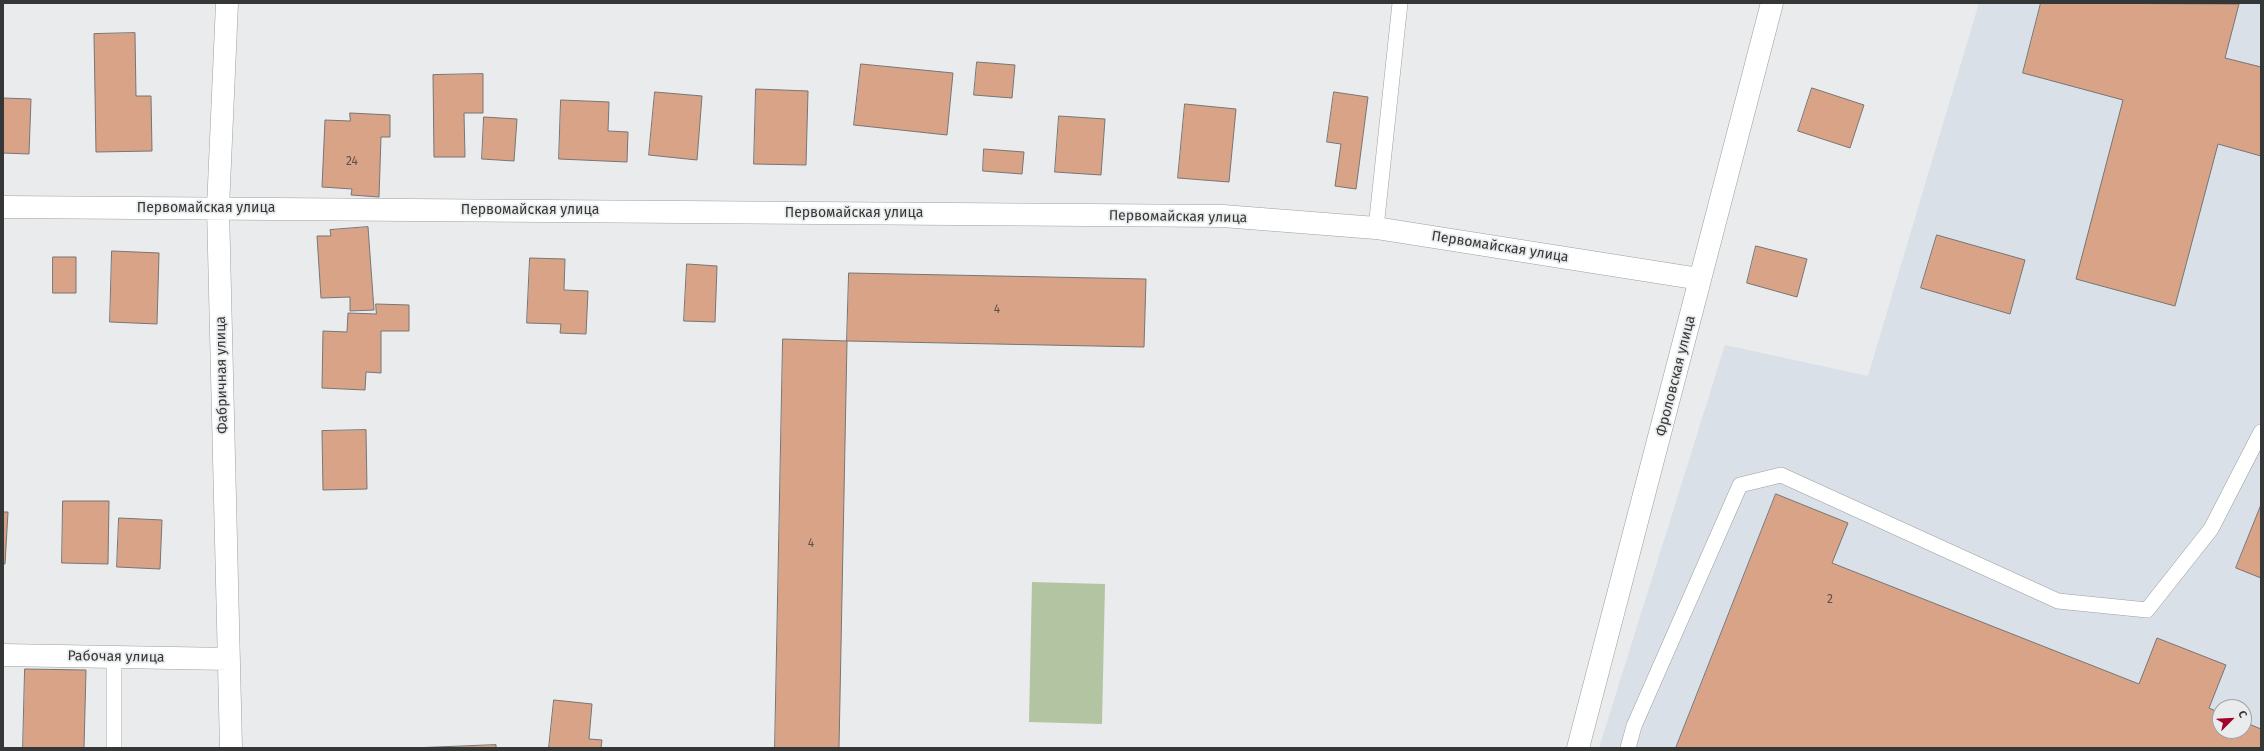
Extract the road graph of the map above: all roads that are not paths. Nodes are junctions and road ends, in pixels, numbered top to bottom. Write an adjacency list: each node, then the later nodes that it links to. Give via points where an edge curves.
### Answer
1 (227, 3): 5 (street, Фабричная улица)
2 (1400, 3): 6 (lane)
3 (1772, 3): 7 (street, Фроловская улица)
4 (3, 207): 5 (street, Первомайская улица)
5 (218, 208): 6 (street, Первомайская улица, via 1223,216); 11 (street, Фабричная улица)
6 (1376, 228): 7 (street, Первомайская улица)
7 (1700, 279): 14 (street, Фроловская улица)
8 (2261, 432): 15 (lane, via 2212,529 2146,610 2058,601 1781,475 1740,485 1634,726)
9 (3, 655): 10 (street, Рабочая улица)
10 (114, 657): 11 (street, Рабочая улица); 12 (lane)
11 (230, 659): 13 (street, Фабричная улица)
12 (114, 748)
13 (231, 748)
14 (1578, 748)
15 (1628, 748)

